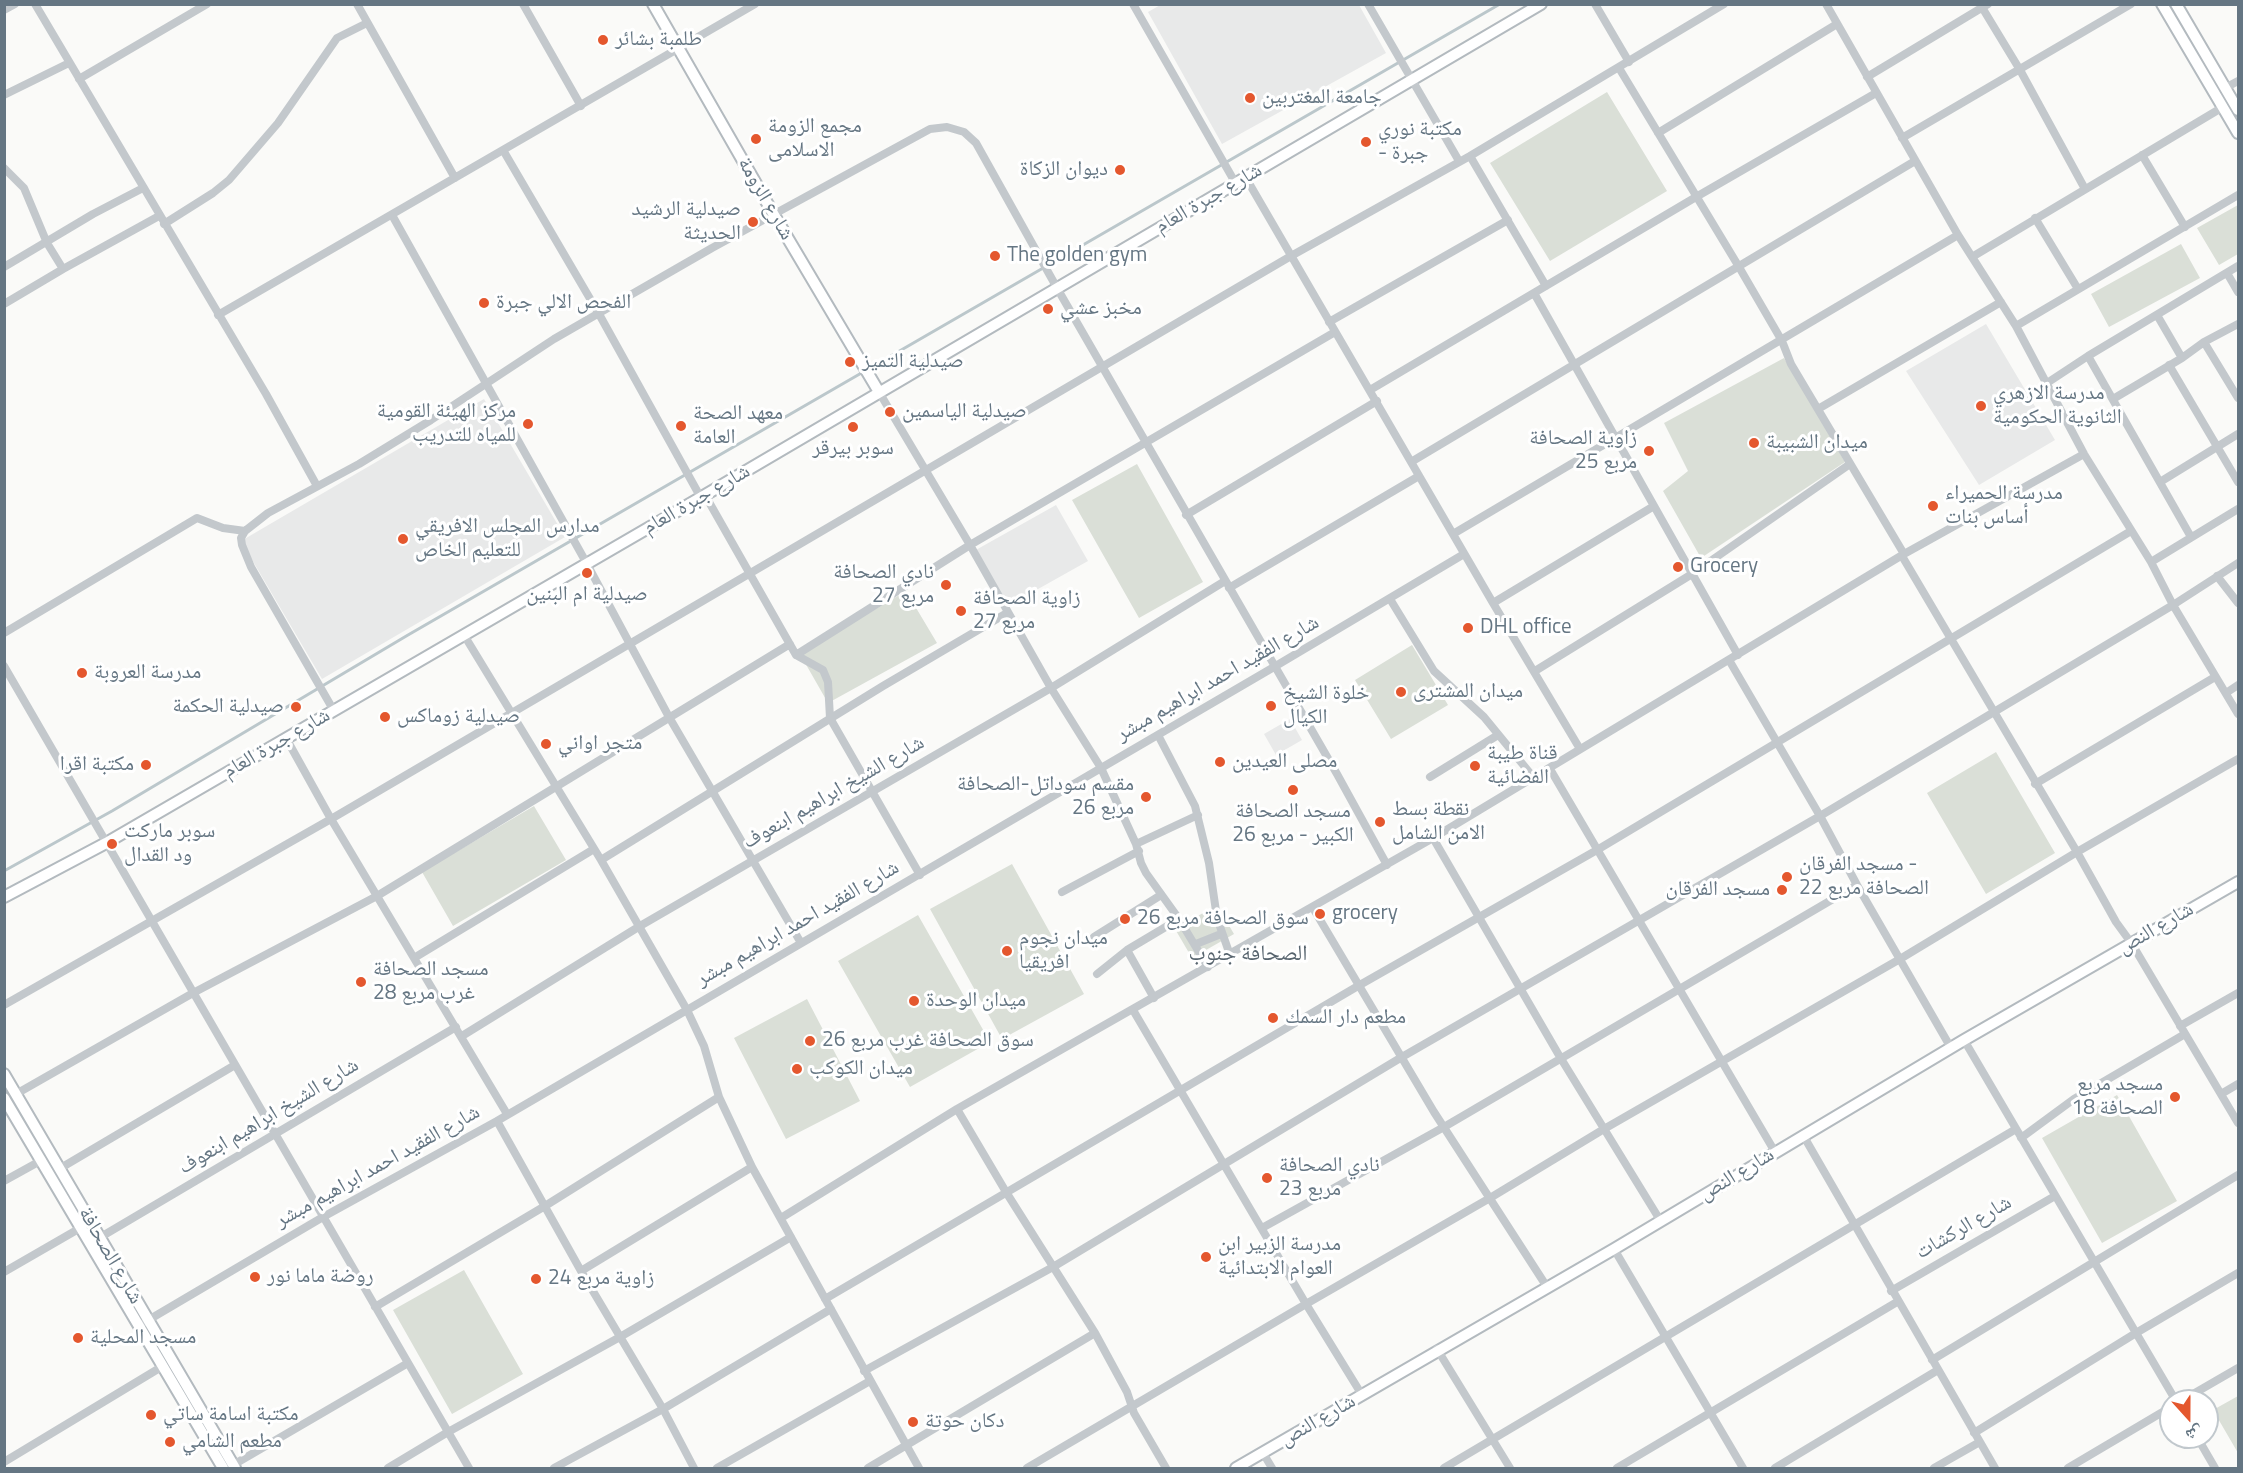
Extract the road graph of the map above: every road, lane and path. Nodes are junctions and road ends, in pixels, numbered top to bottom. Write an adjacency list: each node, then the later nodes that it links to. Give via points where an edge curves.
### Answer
1 (15, 4): 18 (street)
2 (35, 4): 23 (street)
3 (207, 4): 27 (street)
4 (357, 4): 19 (street)
5 (522, 4): 33 (street)
6 (653, 4): 21 (main road, شارع الزومة)
7 (755, 4): 21 (street)
8 (1133, 4): 46 (street)
9 (1368, 4): 28 (street)
10 (1541, 4): 28 (main road, شارع جبرة العام)
11 (1595, 4): 22 (street)
12 (1724, 4): 22 (street)
13 (1826, 4): 20 (street)
14 (2131, 4): 25 (street)
15 (2162, 4): 34 (main road)
16 (2176, 4): 30 (main road)
17 (1984, 6): 25 (street); 26 (street)
18 (4, 10)
19 (367, 23): 45 (street); 54 (street, via 337,38 278,123 229,180)
20 (1837, 24): 26 (street); 36 (street)
21 (679, 49): 33 (street); 52 (main road, شارع الزومة)
22 (1629, 62): 24 (street)
23 (69, 63): 27 (street); 32 (street)
24 (1618, 68): 36 (street); 41 (street)
25 (2020, 70): 38 (street); 48 (street)
26 (1867, 77): 31 (street)
27 (79, 79): 47 (street)
28 (1411, 80): 42 (street); 46 (main road, شارع جبرة العام)
29 (2238, 81): 30 (street)
30 (2225, 88): 35 (main road)
31 (1876, 93): 38 (street); 50 (street)
32 (4, 95)
33 (581, 105): 39 (street)
34 (2223, 107): 37 (main road); 40 (street)
35 (2238, 110)
36 (1658, 133): 50 (street)
37 (2238, 134)
38 (1902, 138): 43 (street)
39 (503, 150): 45 (street); 73 (street)
40 (2142, 154): 48 (street); 56 (street)
41 (1470, 156): 42 (street); 55 (street)
42 (1459, 161): 59 (street)
43 (1915, 161): 57 (street); 63 (street)
44 (5, 170): 58 (street, via 24,188)
45 (455, 178): 51 (street)
46 (1241, 181): 59 (street); 67 (main road, شارع جبرة العام)
47 (143, 188): 54 (street); 58 (street)
48 (2085, 189): 53 (street)
49 (2238, 195): 56 (street)
50 (1696, 196): 63 (street); 66 (street)
51 (392, 214): 74 (street); 88 (street)
52 (774, 215): 67 (street, via 930,129 947,127 964,132 976,143); 73 (street); 90 (main road, شارع الزومة)
53 (2035, 218): 60 (street); 68 (street)
54 (162, 220): 64 (street); 74 (street)
55 (1508, 220): 66 (street); 76 (street)
56 (2185, 227): 68 (street)
57 (1958, 235): 60 (street); 80 (street)
58 (47, 243): 62 (street); 64 (street)
59 (1291, 256): 76 (street); 86 (street)
60 (1972, 256): 71 (street)
61 (2238, 266): 65 (street)
62 (4, 267)
63 (1740, 267): 80 (street); 84 (street)
64 (63, 269): 72 (street)
65 (2227, 273): 69 (street); 75 (street)
66 (1545, 286): 70 (street)
67 (1057, 288): 86 (street); 90 (main road, شارع جبرة العام)
68 (2078, 289): 78 (street)
69 (2238, 292)
70 (1534, 293): 84 (street); 89 (street)
71 (2001, 302): 78 (street); 94 (street)
72 (4, 304)
73 (599, 314): 88 (street); 107 (street)
74 (218, 315): 106 (street)
75 (2157, 315): 82 (street); 83 (street)
76 (1329, 322): 79 (street)
77 (2238, 324): 81 (street)
78 (2016, 326): 87 (street)
79 (1335, 332): 89 (street); 97 (street)
80 (1782, 341): 94 (street); 96 (street)
81 (2204, 342): 83 (street); 91 (street)
82 (2088, 356): 87 (street); 92 (street)
83 (2182, 358): 85 (street)
84 (1574, 365): 96 (street); 100 (street)
85 (2169, 365): 92 (street); 98 (street)
86 (1102, 367): 97 (street); 102 (street)
87 (2047, 384): 99 (street)
88 (487, 385): 106 (street); 120 (street)
89 (1370, 390): 93 (street)
90 (879, 392): 102 (street); 107 (main road, شارع جبرة العام)
91 (2238, 394)
92 (2113, 399): 104 (street)
93 (1377, 401): 100 (street); 110 (street)
94 (1818, 410): 101 (street)
95 (2238, 434): 98 (street)
96 (1615, 438): 108 (street); 113 (street)
97 (1146, 443): 110 (street); 115 (street)
98 (2219, 447): 104 (street); 105 (street)
99 (2084, 454): 112 (street); 117 (street)
100 (1411, 462): 103 (street)
101 (1850, 464): 117 (street); 122 (street)
102 (924, 470): 115 (street); 121 (street)
103 (1419, 476): 113 (street); 124 (street, شارع الشيخ ابراهيم ابنعوف)
104 (2160, 482): 114 (street)
105 (2238, 482)
106 (317, 486): 111 (street, via 268,513)
107 (703, 496): 120 (main road, شارع جبرة العام); 121 (street)
108 (1654, 506): 122 (street); 126 (street)
109 (2238, 509): 114 (street)
110 (1186, 515): 124 (street)
111 (245, 531): 130 (street, via 198,518); 145 (street, via 242,545 251,567)
112 (2131, 531): 118 (street); 132 (street)
113 (1453, 534): 116 (street)
114 (2191, 537): 118 (street)
115 (970, 545): 129 (street); 135 (street)
116 (1464, 554): 125 (street, شارع الفقيد احمد ابراهيم مبشر); 126 (street)
117 (1903, 555): 132 (street); 136 (street)
118 (2151, 562): 128 (street)
119 (2238, 563): 123 (street)
120 (587, 564): 131 (main road, شارع جبرة العام); 133 (street)
121 (750, 573): 133 (street); 134 (street)
122 (1692, 574): 136 (street); 140 (street)
123 (2217, 576): 127 (street); 128 (street)
124 (1227, 585): 139 (street); 143 (street, شارع الشيخ ابراهيم ابنعوف)
125 (1389, 599): 139 (street, شارع الفقيد احمد ابراهيم مبشر); 152 (street, via 1434,671)
126 (1493, 603): 140 (street)
127 (2238, 603)
128 (2173, 605): 141 (street); 146 (street)
129 (1007, 613): 143 (street); 150 (street)
130 (4, 633)
131 (464, 635): 145 (main road, شارع جبرة العام); 147 (street)
132 (1951, 638): 146 (street); 154 (street)
133 (629, 643): 147 (street); 149 (street)
134 (790, 644): 135 (street); 149 (street)
135 (796, 655): 150 (street, via 823,670 828,682)
136 (1738, 655): 137 (street)
137 (1729, 660): 154 (street); 155 (street)
138 (4, 666): 169 (street)
139 (1275, 667): 151 (street, شارع الفقيد احمد ابراهيم مبشر); 176 (street)
140 (1535, 671): 155 (street)
141 (2215, 677): 144 (street); 161 (street)
142 (2238, 686): 144 (street)
143 (1051, 688): 157 (street); 164 (street, شارع الشيخ ابراهيم ابنعوف)
144 (2226, 693): 148 (street)
145 (334, 711): 153 (main road, شارع جبرة العام)
146 (1993, 712): 161 (street); 166 (street)
147 (511, 713): 162 (street); 167 (street)
148 (2238, 714)
149 (669, 717): 162 (street); 163 (street)
150 (830, 718): 163 (street); 164 (street)
151 (1158, 735): 157 (street, شارع الفقيد احمد ابراهيم مبشر); 165 (street)
152 (1498, 735): 159 (street); 160 (street)
153 (286, 738): 167 (street); 169 (main road, شارع جبرة العام)
154 (1777, 742): 166 (street); 172 (street)
155 (1580, 749): 158 (street)
156 (2238, 759): 173 (street)
157 (1101, 768): 170 (street); 177 (street, شارع الفقيد احمد ابراهيم مبشر)
158 (1550, 769): 160 (street); 172 (street)
159 (1430, 777)
160 (1534, 778): 168 (street)
161 (2036, 784): 173 (street)
162 (556, 787): 171 (street); 182 (street)
163 (713, 790): 174 (street); 175 (street)
164 (872, 792): 175 (street, شارع الشيخ ابراهيم ابنعوف); 177 (street)
165 (1198, 815): 170 (street); 190 (street)
166 (1820, 816): 179 (street); 187 (street)
167 (331, 819): 182 (street); 188 (street)
168 (1433, 838): 176 (street); 185 (street)
169 (106, 843): 183 (main road, شارع جبرة العام); 188 (street)
170 (1138, 848): 180 (street); 181 (street, via 1141,863)
171 (594, 849): 174 (street); 197 (street)
172 (1597, 850): 185 (street); 187 (street)
173 (2077, 852): 194 (street); 198 (street)
174 (601, 860): 189 (street)
175 (754, 861): 189 (street, شارع الشيخ ابراهيم ابنعوف); 192 (street)
176 (1387, 865): 184 (street)
177 (920, 874): 192 (street, شارع الفقيد احمد ابراهيم مبشر)
178 (2238, 882): 194 (main road, شارع النص)
179 (1857, 885): 198 (street); 203 (street)
180 (1062, 892)
181 (1161, 895): 186 (street); 191 (street)
182 (377, 896): 197 (street); 204 (street)
183 (4, 897)
184 (1313, 908): 196 (street); 201 (street)
185 (1479, 918): 201 (street); 202 (street)
186 (1179, 919): 193 (street); 195 (street)
187 (1638, 920): 202 (street); 203 (street)
188 (152, 921): 204 (street); 207 (street)
189 (640, 926): 208 (street); 212 (street, شارع الشيخ ابراهيم ابنعوف)
190 (1221, 934): 193 (street); 196 (street)
191 (1094, 937)
192 (801, 943): 208 (street, شارع الفقيد احمد ابراهيم مبشر)
193 (1196, 944): 199 (street)
194 (2132, 944): 211 (street); 213 (main road, شارع النص)
195 (1127, 950): 200 (street); 206 (street)
196 (1230, 955): 199 (street)
197 (414, 958): 210 (street)
198 (1900, 958): 214 (street); 217 (street)
199 (1208, 967): 206 (street)
200 (1097, 974)
201 (1358, 986): 215 (street); 221 (street)
202 (1520, 988): 215 (street); 216 (street)
203 (1679, 989): 216 (street); 217 (street)
204 (193, 993): 218 (street); 222 (street)
205 (2238, 993): 211 (street)
206 (1154, 998): 209 (street)
207 (4, 1005)
208 (687, 1010): 224 (street, via 704,1046); 227 (street, شارع الفقيد احمد ابراهيم مبشر)
209 (1133, 1010): 221 (street); 226 (street)
210 (456, 1027): 212 (street); 233 (street, شارع الشيخ ابراهيم ابنعوف)
211 (2182, 1030): 223 (street); 235 (street)
212 (462, 1036): 227 (street)
213 (1964, 1040): 214 (main road, شارع النص); 232 (street)
214 (1951, 1048): 234 (main road, شارع النص)
215 (1402, 1057): 230 (street); 238 (street)
216 (1560, 1058): 230 (street); 231 (street)
217 (1721, 1061): 231 (street); 236 (street)
218 (235, 1065): 233 (street); 240 (street)
219 (4, 1074): 222 (main road, شارع الصحافة)
220 (2238, 1084): 223 (street)
221 (1180, 1091): 238 (street); 243 (street)
222 (16, 1094): 240 (main road, شارع الصحافة)
223 (2221, 1094): 229 (street)
224 (718, 1097): 239 (street); 246 (street)
225 (4, 1098): 237 (main road, شارع الصحافة)
226 (957, 1109): 243 (street); 248 (street)
227 (507, 1114): 228 (street, شارع الفقيد احمد ابراهيم مبشر)
228 (497, 1121): 246 (street); 247 (street, شارع الفقيد احمد ابراهيم مبشر)
229 (2238, 1123)
230 (1444, 1127): 245 (street); 252 (street)
231 (1604, 1129): 245 (street); 249 (street)
232 (2016, 1129): 235 (street); 251 (street)
233 (276, 1135): 247 (street); 254 (street, شارع الشيخ ابراهيم ابنعوف)
234 (1803, 1135): 236 (main road, شارع النص); 251 (street)
235 (2021, 1138): 244 (street)
236 (1775, 1152): 249 (main road, شارع النص)
237 (42, 1160): 242 (street); 250 (main road, شارع الصحافة)
238 (1223, 1165): 252 (street); 257 (street)
239 (752, 1167): 248 (street); 258 (street)
240 (59, 1169): 254 (main road, شارع الصحافة)
241 (2238, 1175): 256 (street)
242 (4, 1181)
243 (1005, 1192): 257 (street); 263 (street)
244 (2055, 1196): 256 (street); 262 (street, شارع الركشات)
245 (1490, 1198): 261 (street); 265 (street)
246 (544, 1206): 258 (street); 266 (street)
247 (323, 1217): 266 (street); 268 (street, شارع الفقيد احمد ابراهيم مبشر)
248 (781, 1218): 253 (street)
249 (1660, 1220): 255 (main road, شارع النص)
250 (82, 1227): 259 (street); 268 (main road, شارع الصحافة)
251 (1854, 1227): 262 (street); 272 (street)
252 (1262, 1228): 265 (street)
253 (791, 1237): 263 (street); 271 (street)
254 (99, 1238): 268 (main road, شارع الصحافة)
255 (1614, 1249): 261 (main road, شارع النص); 272 (street)
256 (2095, 1263): 270 (street); 274 (street)
257 (1053, 1267): 269 (street); 279 (street)
258 (581, 1271): 271 (street)
259 (4, 1272)
260 (2238, 1273): 270 (street)
261 (1547, 1287): 273 (main road, شارع النص)
262 (1891, 1291): 264 (street)
263 (825, 1299): 267 (street)
264 (1898, 1302): 274 (street); 286 (street)
265 (1306, 1304): 283 (street); 284 (street)
266 (375, 1307): 275 (street)
267 (831, 1308): 279 (street); 285 (street)
268 (142, 1323): 276 (main road, شارع الصحافة); 296 (main road, شارع الصحافة)
269 (1095, 1333): 284 (street); 292 (street)
270 (2136, 1333): 281 (street); 289 (street)
271 (620, 1337): 285 (street); 288 (street)
272 (1667, 1337): 286 (street); 290 (street)
273 (1437, 1350): 283 (main road, شارع النص); 290 (street)
274 (1932, 1360): 278 (street)
275 (408, 1363): 288 (street); 296 (street)
276 (163, 1366): 295 (street); 296 (main road, شارع الصحافة)
277 (2238, 1368): 282 (street)
278 (1938, 1370): 289 (street); 313 (street)
279 (864, 1371): 280 (street)
280 (870, 1381): 292 (street); 302 (street)
281 (2169, 1389)
282 (2202, 1389)
283 (1362, 1395): 294 (main road, شارع النص)
284 (1132, 1406): 305 (street); 306 (street)
285 (663, 1409): 300 (street); 301 (street)
286 (1711, 1414): 311 (street); 312 (street)
287 (2159, 1414): 316 (street)
288 (448, 1432): 298 (street); 299 (street)
289 (1974, 1433): 291 (street)
290 (1493, 1440): 309 (street); 310 (street)
291 (1978, 1443): 314 (street); 315 (street)
292 (906, 1446): 303 (street); 304 (street)
293 (2204, 1449): 317 (street)
294 (1263, 1453): 307 (main road, شارع النص); 308 (street)
295 (7, 1460): 297 (street)
296 (230, 1467)
297 (15, 1468)
298 (388, 1468)
299 (469, 1468)
300 (554, 1468)
301 (694, 1468)
302 (717, 1468)
303 (868, 1468)
304 (919, 1468)
305 (1027, 1468)
306 (1166, 1468)
307 (1236, 1468)
308 (1272, 1468)
309 (1444, 1468)
310 (1510, 1468)
311 (1617, 1468)
312 (1743, 1468)
313 (1775, 1468)
314 (1934, 1468)
315 (1995, 1468)
316 (2068, 1468)
317 (2215, 1468)

